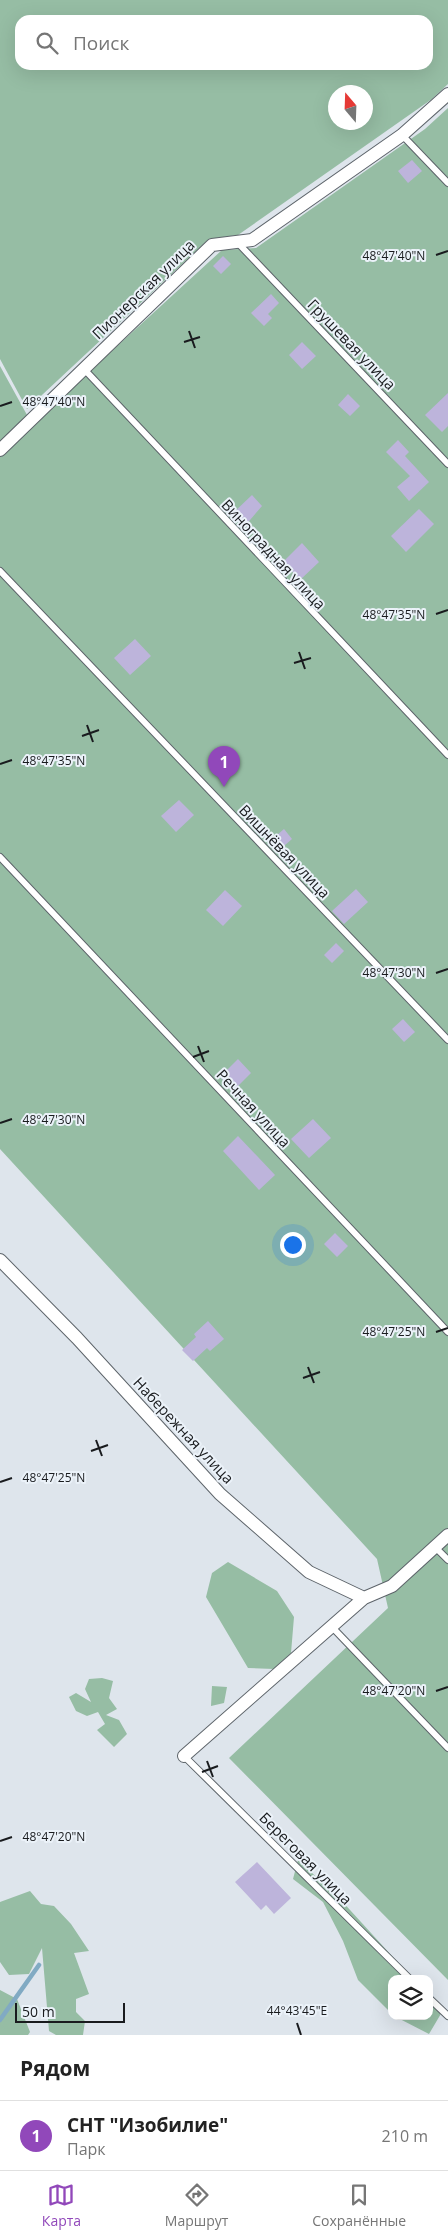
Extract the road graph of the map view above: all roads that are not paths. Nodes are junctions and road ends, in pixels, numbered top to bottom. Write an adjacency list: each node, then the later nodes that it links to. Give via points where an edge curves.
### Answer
1 (448, 94): 2 (street, Пионерская улица)
2 (402, 135): 3 (lane); 4 (street, Пионерская улица, via 252,240)
3 (448, 183)
4 (237, 242): 5 (street, Пионерская улица, via 212,245); 7 (lane, Грушевая улица)
5 (84, 369): 6 (street, Пионерская улица); 9 (lane, Виноградная улица)
6 (0, 450)
7 (448, 464)
8 (0, 571): 11 (lane, Вишнёвая улица)
9 (448, 755)
10 (0, 857): 13 (lane, Речная улица)
11 (448, 1040)
12 (0, 1260): 17 (street, Набережная улица, via 77,1338 220,1494 309,1572)
13 (448, 1332)
14 (448, 1534): 15 (street)
15 (435, 1546): 16 (lane); 17 (street, via 392,1586)
16 (448, 1560)
17 (364, 1598): 18 (street)
18 (332, 1627): 19 (lane); 20 (street)
19 (448, 1748)
20 (184, 1756): 21 (lane, Береговая улица)
21 (406, 1975)
22 (433, 2002): 23 (lane)
23 (448, 2016)

